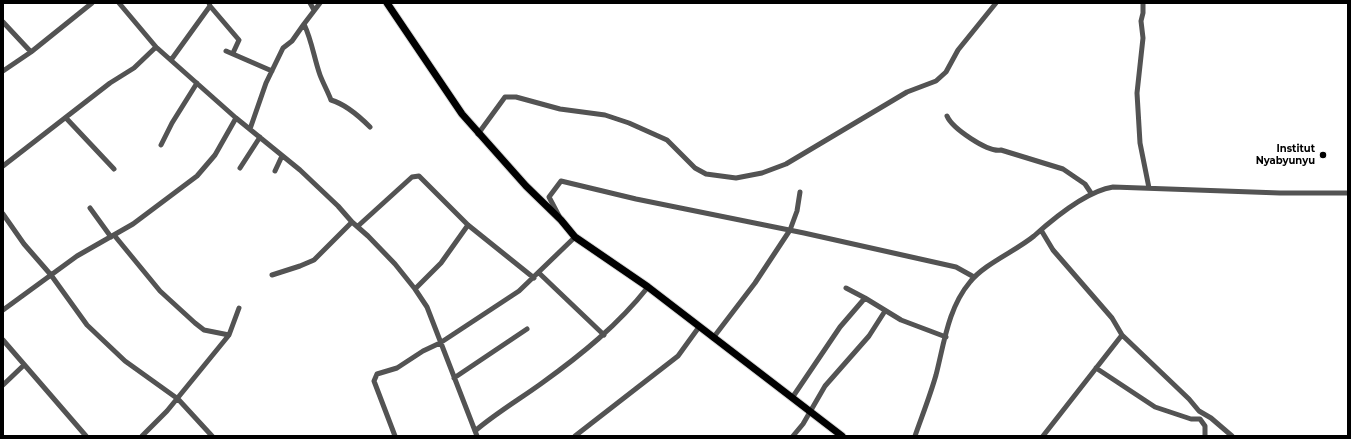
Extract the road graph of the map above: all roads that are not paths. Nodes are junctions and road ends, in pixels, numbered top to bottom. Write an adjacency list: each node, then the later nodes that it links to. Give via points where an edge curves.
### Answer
1 (92, 3): 14 (street)
2 (119, 3): 12 (street)
3 (310, 3): 9 (street)
4 (320, 3): 9 (street)
5 (387, 3): 25 (highway, via 439,82)
6 (996, 3): 25 (street, via 958,50 946,72 936,81 907,92 792,161 762,173 736,178 706,174 695,168 667,140 629,122 605,115 560,109 510,96 505,97)
7 (1143, 3): 33 (street, via 1143,38 1137,93 1140,143)
8 (210, 5): 15 (street, via 239,40); 16 (street)
9 (314, 10): 11 (street)
10 (3, 22): 14 (street)
11 (304, 24): 18 (street, via 284,48); 23 (street, via 312,41 319,74 330,93 330,99 358,116)
12 (156, 47): 16 (street); 21 (street, via 134,68 110,83)
13 (226, 51): 15 (street)
14 (31, 52): 17 (street)
15 (233, 54): 18 (street)
16 (171, 60): 19 (street)
17 (3, 71)
18 (272, 71): 24 (street)
19 (196, 83): 22 (street); 27 (street)
20 (947, 116): 35 (street, via 963,133 983,145 995,151 1007,152 1063,169 1085,184)
21 (66, 118): 29 (street); 31 (street)
22 (236, 118): 24 (street); 45 (street, via 215,155 197,176 144,216)
23 (370, 127)
24 (250, 129): 26 (street)
25 (478, 134): 39 (highway)
26 (260, 137): 28 (street); 30 (street)
27 (161, 145)
28 (282, 156): 32 (street); 40 (street, via 338,206)
29 (3, 166)
30 (240, 168)
31 (114, 169)
32 (275, 170)
33 (1149, 188): 35 (street, via 1113,187); 36 (street)
34 (800, 192): 43 (street)
35 (1091, 193): 44 (street)
36 (1348, 193)
37 (90, 208): 45 (street)
38 (3, 214): 48 (street, via 24,244)
39 (561, 220): 43 (street, via 549,197 561,181); 46 (highway)
40 (352, 222): 42 (street); 49 (street, via 314,260)
41 (468, 225): 42 (street, via 419,176 415,176); 51 (street); 54 (street, via 441,263)
42 (358, 226): 54 (street)
43 (790, 230): 50 (street, via 956,267); 65 (street, via 755,283)
44 (1040, 230): 50 (street, via 1023,245); 63 (street, via 1112,318)
45 (112, 236): 48 (street, via 77,256); 61 (street, via 160,291 195,323 204,330)
46 (575, 237): 47 (street); 52 (highway)
47 (539, 273): 51 (street); 62 (street)
48 (51, 275): 57 (street); 73 (street, via 87,325 125,361)
49 (272, 275)
50 (974, 277): 64 (street, via 956,302)
51 (534, 278): 67 (street, via 519,291)
52 (648, 287): 59 (highway); 62 (street, via 630,310)
53 (846, 288): 55 (street)
54 (416, 289): 67 (street, via 427,307)
55 (865, 298): 58 (street); 72 (street, via 840,326)
56 (239, 308): 61 (street)
57 (3, 310)
58 (886, 311): 64 (street, via 900,320); 74 (street, via 869,336 825,386)
59 (699, 327): 65 (highway); 80 (street, via 678,356)
60 (527, 329): 70 (street)
61 (229, 335): 73 (street)
62 (604, 335): 75 (street)
63 (1122, 335): 69 (street); 86 (street, via 1199,411)
64 (946, 337): 83 (street)
65 (713, 338): 72 (highway)
66 (3, 340): 68 (street)
67 (440, 343): 70 (street); 79 (street, via 397,368 375,376 374,381)
68 (24, 365): 71 (street); 76 (street)
69 (1096, 368): 84 (street); 85 (street, via 1155,407 1191,419 1200,419 1205,426)
70 (454, 378): 75 (street)
71 (3, 385)
72 (792, 398): 74 (highway)
73 (178, 399): 77 (street); 78 (street)
74 (810, 412): 81 (street); 82 (highway)
75 (476, 434)
76 (86, 436)
77 (142, 436)
78 (212, 436)
79 (395, 436)
80 (575, 436)
81 (793, 436)
82 (842, 436)
83 (915, 436)
84 (1043, 436)
85 (1205, 436)
86 (1232, 436)

